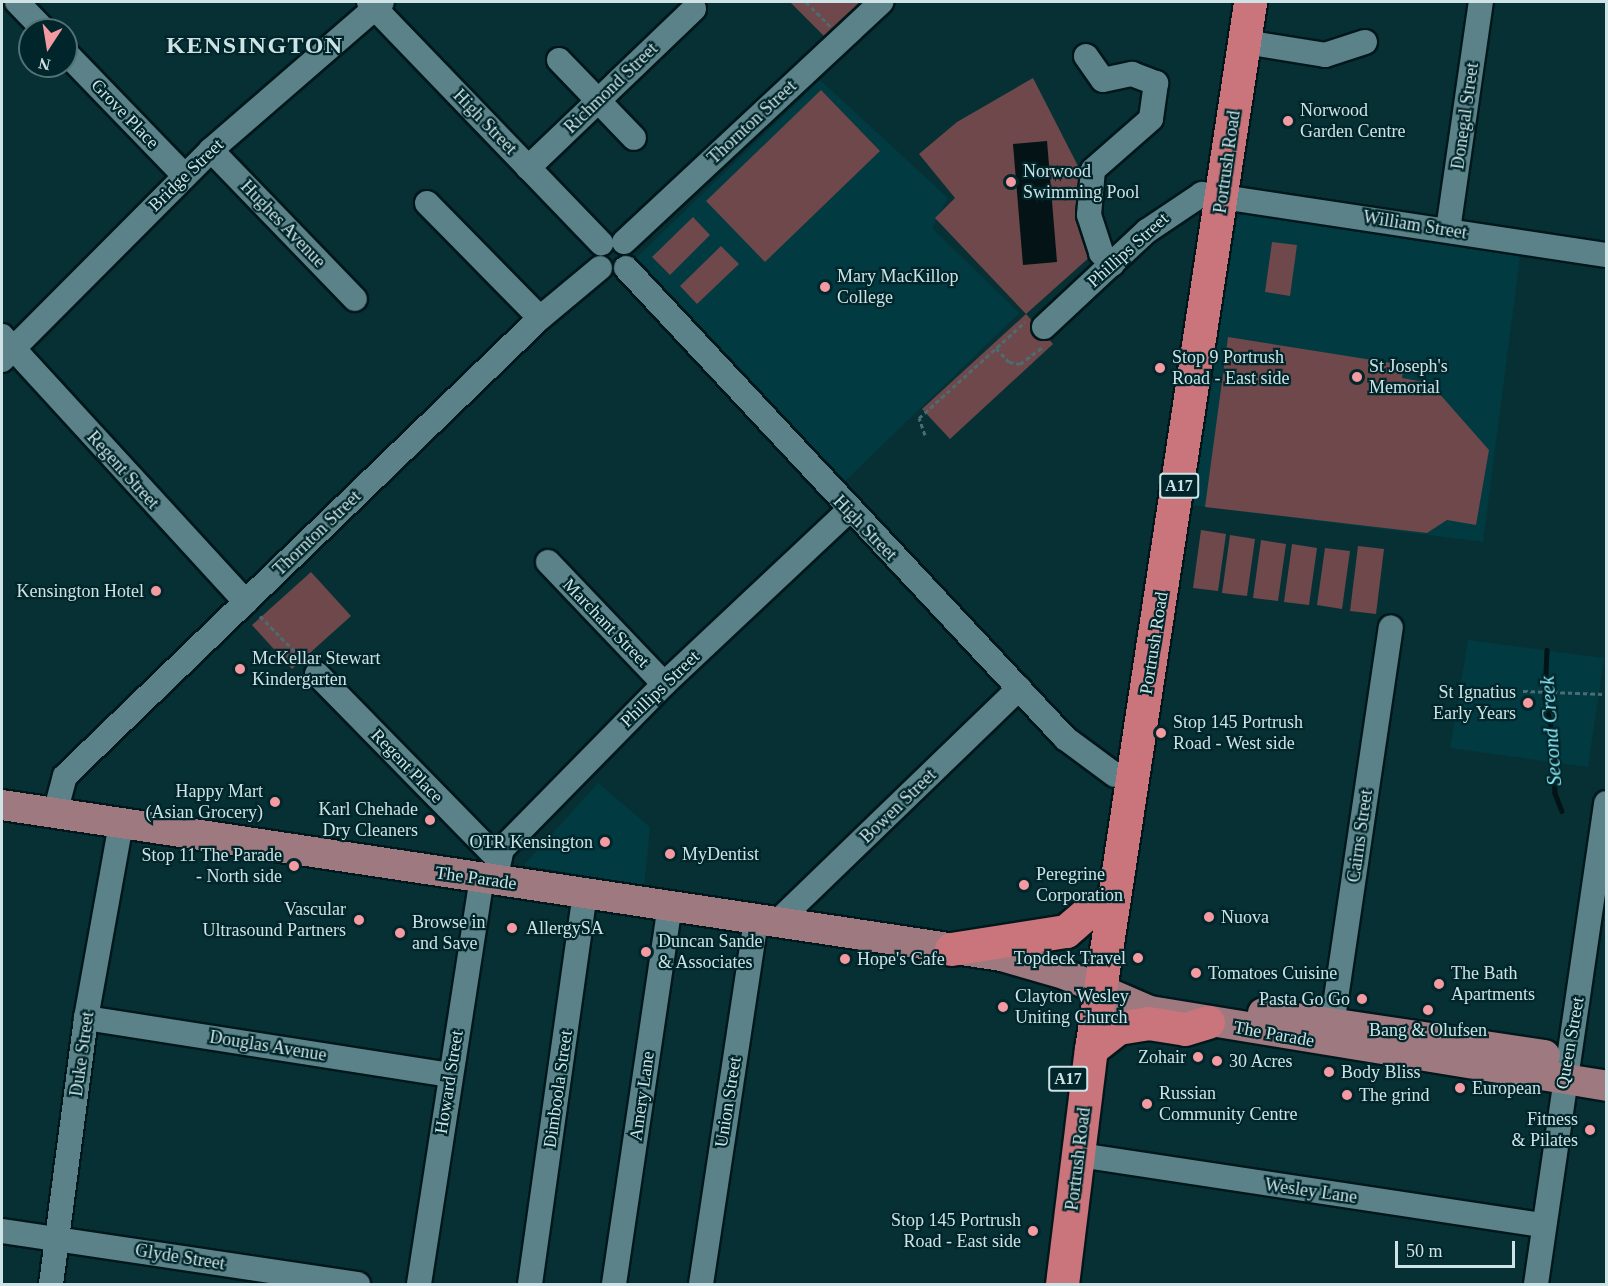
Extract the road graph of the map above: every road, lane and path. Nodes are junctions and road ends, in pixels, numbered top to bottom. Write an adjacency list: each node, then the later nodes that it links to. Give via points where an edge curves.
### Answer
1 (17, 2): 9 (street)
2 (806, 2): 10 (path)
3 (881, 2): 10 (street, Thornton Street)
4 (1229, 2): 21 (highway, Portrush Road / A17)
5 (1250, 2): 11 (highway, Portrush Road / A17)
6 (1481, 2): 23 (street, Donegal Street)
7 (375, 4): 18 (street, Bridge Street); 19 (street, High Street)
8 (694, 9): 16 (street, Richmond Street)
9 (32, 18)
10 (842, 38): 24 (street, Thornton Street)
11 (1245, 42): 12 (street, via 1325,55); 21 (highway, Portrush Road / A17)
12 (1365, 42)
13 (1086, 56): 26 (street, via 1103,80 1132,74 1156,83 1151,119 1093,170 1089,215 1101,253)
14 (559, 60): 16 (street)
15 (78, 65): 20 (street, Grove Place)
16 (598, 100): 17 (street); 19 (street, Richmond Street)
17 (634, 138)
18 (211, 150): 20 (street, Bridge Street); 29 (street, Hughes Avenue)
19 (528, 168): 24 (street, High Street)
20 (184, 175): 32 (street, Bridge Street)
21 (1212, 194): 23 (street, William Street); 26 (street, Phillips Street, via 1176,208); 44 (highway, Portrush Road / A17)
22 (427, 203): 30 (street)
23 (1448, 230): 25 (street, William Street)
24 (613, 243): 27 (street, via 596,258); 28 (street, via 630,252)
25 (1606, 255)
26 (1112, 264): 31 (street, Phillips Street)
27 (600, 268): 28 (street, via 610,273); 30 (street, Thornton Street)
28 (626, 268): 35 (street, High Street)
29 (355, 299)
30 (540, 318): 37 (street, Thornton Street)
31 (1044, 337): 33 (path, via 1024,322); 33 (path, via 1020,364 1009,362)
32 (6, 348): 37 (street, Regent Street)
33 (996, 348): 34 (path, via 919,418)
34 (925, 435)
35 (848, 511): 40 (street, Phillips Street); 41 (street, High Street)
36 (548, 562): 40 (street, Marchant Street)
37 (246, 602): 39 (path); 47 (street, Thornton Street, via 65,776)
38 (1391, 628): 59 (street, Cairns Street)
39 (317, 674): 49 (street, Regent Place)
40 (664, 684): 49 (street, Phillips Street)
41 (1019, 688): 44 (street, High Street, via 1084,756); 53 (street, Bowen Street)
42 (1523, 690): 43 (path, via 1554,695)
43 (1604, 694)
44 (1124, 776): 52 (highway, Portrush Road / A17); 55 (highway, Portrush Road / A17)
45 (1606, 802): 62 (street, Queen Street)
46 (2, 805): 47 (main road, The Parade)
47 (55, 813): 48 (main road, The Parade)
48 (121, 824): 49 (main road, The Parade); 56 (street, Duke Street)
49 (492, 873): 50 (main road, The Parade); 63 (street, Howard Street)
50 (585, 894): 51 (main road, The Parade); 73 (street, Dimboola Street)
51 (670, 907): 53 (main road, The Parade); 74 (street, Amery Lane)
52 (1091, 909): 54 (highway, via 1066,931); 55 (highway, Portrush Road / A17)
53 (766, 921): 54 (main road, The Parade); 75 (street, Union Street)
54 (951, 949): 55 (main road, The Parade, via 1002,956)
55 (1092, 977): 57 (main road, The Parade, via 1150,1011); 58 (main road, The Parade); 60 (highway, Portrush Road / A17); 76 (highway, Portrush Road / A17)
56 (86, 1018): 63 (street, Douglas Avenue); 68 (street, Duke Street)
57 (1208, 1022): 58 (main road, The Parade); 60 (highway, via 1185,1029 1148,1023 1118,1028)
58 (1269, 1023): 59 (main road, The Parade)
59 (1331, 1033): 62 (main road, The Parade)
60 (1091, 1049): 65 (highway, Portrush Road / A17)
61 (1606, 1065): 62 (main road, The Parade)
62 (1566, 1069): 64 (main road, The Parade); 66 (street, Queen Street)
63 (449, 1074): 72 (street, Howard Street)
64 (1606, 1086)
65 (1079, 1155): 66 (street, Wesley Lane); 77 (highway, Portrush Road / A17)
66 (1544, 1226): 78 (street, Queen Street)
67 (2, 1231): 68 (street, Glyde Street)
68 (58, 1239): 69 (street, Glyde Street); 70 (street, Duke Street)
69 (250, 1276): 71 (street, Glyde Street)
70 (51, 1284)
71 (358, 1284)
72 (419, 1284)
73 (530, 1284)
74 (614, 1284)
75 (700, 1284)
76 (1042, 1284)
77 (1062, 1284)
78 (1536, 1284)

